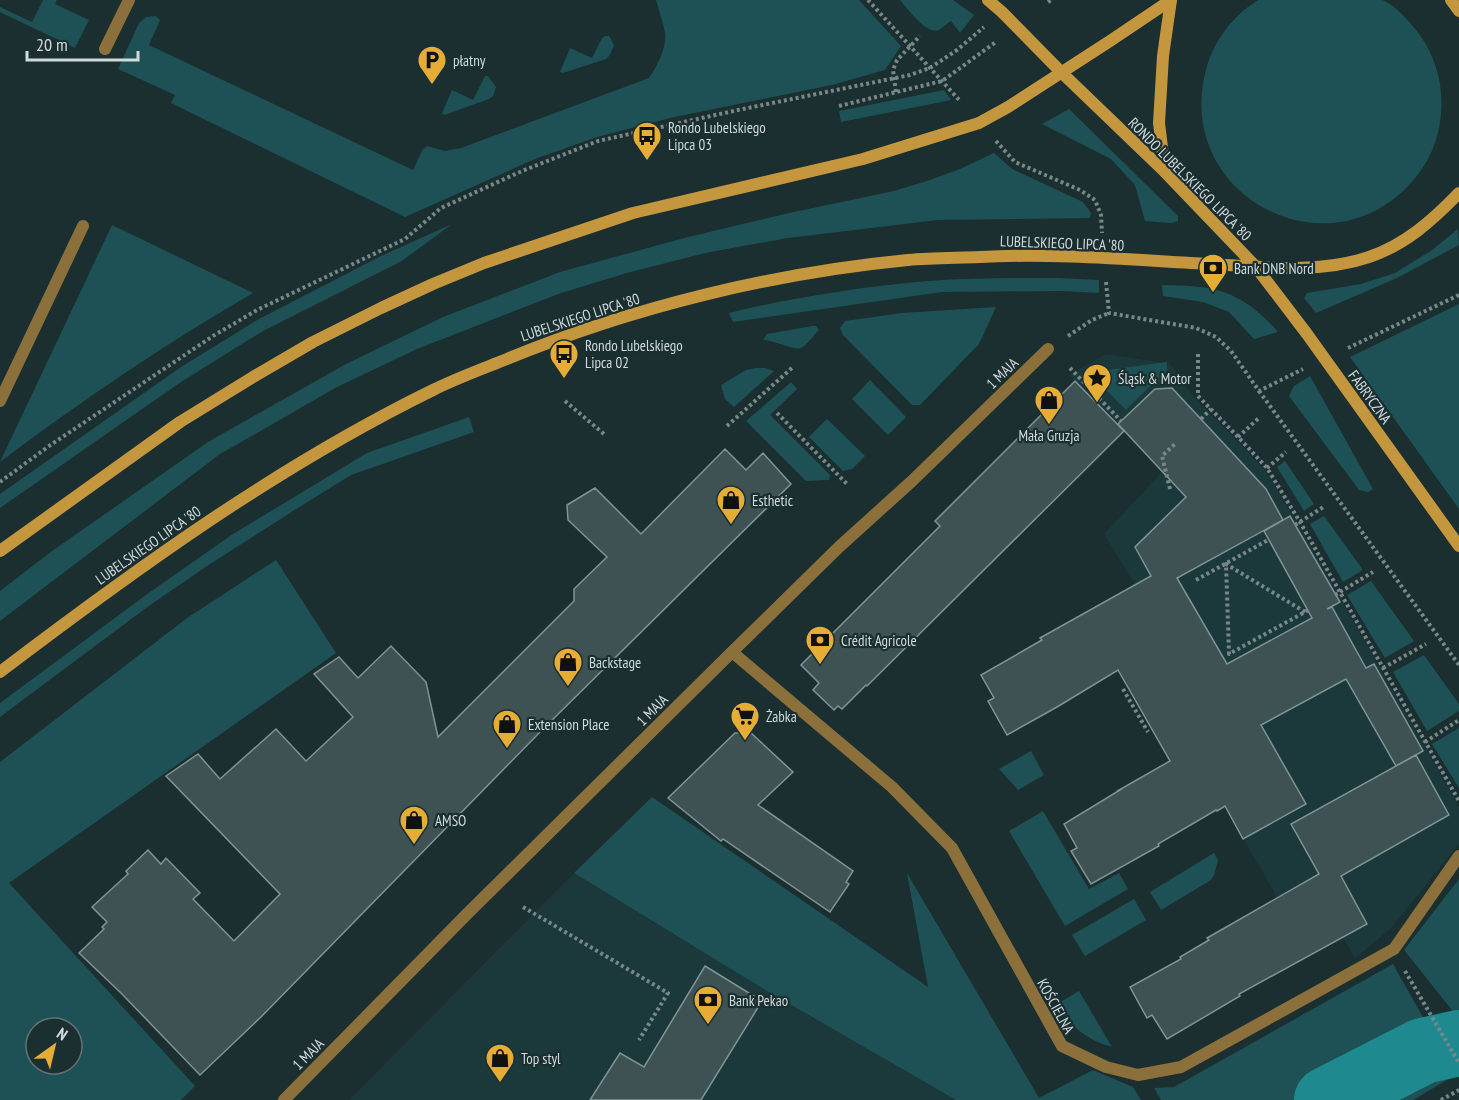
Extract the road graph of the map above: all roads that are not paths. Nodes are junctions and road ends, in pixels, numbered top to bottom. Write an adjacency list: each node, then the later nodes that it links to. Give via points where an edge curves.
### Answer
1 (129, 0): 6 (street)
2 (988, 0): 7 (main road, RONDO LUBELSKIEGO LIPCA '80)
3 (1171, 0): 7 (main road); 8 (main road, via 1162,56 1159,123)
4 (1451, 0): 5 (main road)
5 (1459, 11)
6 (105, 49)
7 (1061, 72): 8 (main road, RONDO LUBELSKIEGO LIPCA '80); 15 (main road, via 979,123 863,159 633,213 434,284 313,342 253,377 180,422)
8 (1165, 172): 11 (main road, RONDO LUBELSKIEGO LIPCA '80)
9 (1459, 193): 11 (main road, via 1420,229 1371,256 1340,265)
10 (83, 226): 13 (street)
11 (1256, 267): 14 (main road, FABRYCZNA); 17 (main road, LUBELSKIEGO LIPCA '80, via 1068,256 907,261 732,289 585,329 438,388 305,459 201,525)
12 (1048, 349): 16 (street, 1 MAJA)
13 (0, 401)
14 (1459, 546)
15 (0, 551)
16 (732, 652): 18 (street, KOŚCIELNA, via 892,787 952,848 1062,1046 1138,1075 1181,1067 1394,950); 19 (street, 1 MAJA)
17 (0, 672)
18 (1459, 856)
19 (284, 1100)

